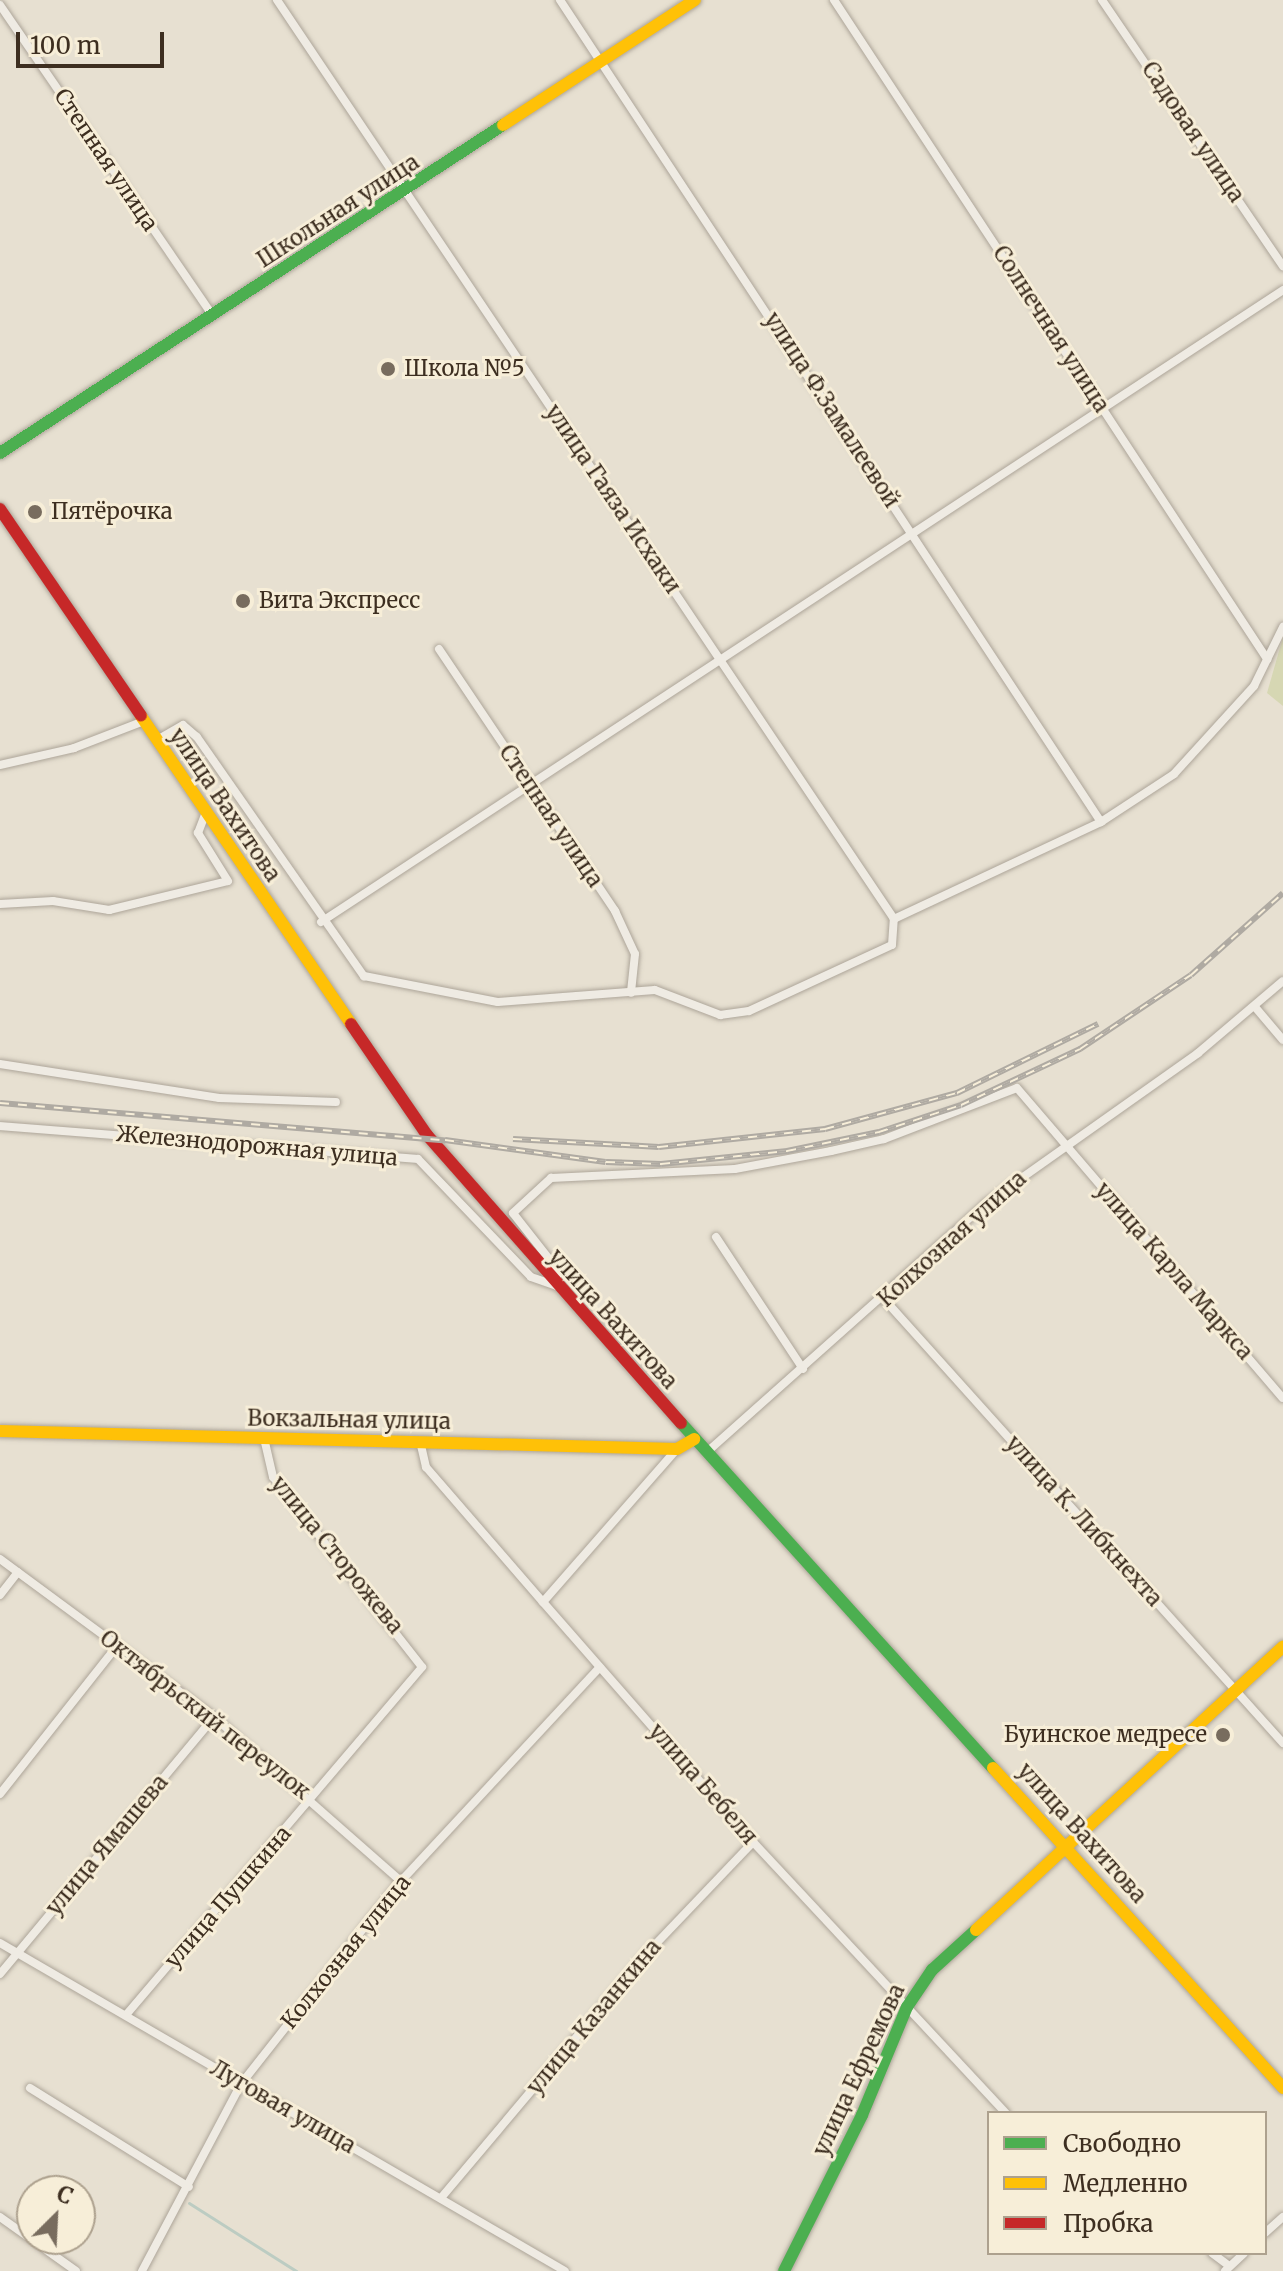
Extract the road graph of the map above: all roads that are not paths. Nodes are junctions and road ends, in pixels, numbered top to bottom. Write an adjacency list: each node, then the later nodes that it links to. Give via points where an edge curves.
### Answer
1 (277, 0): 8 (street, улица Гаяза Исхаки)
2 (560, 0): 7 (street, улица Ф.Замалеевой)
3 (695, 0): 7 (main road, Школьная улица)
4 (834, 0): 12 (street, Солнечная улица)
5 (1102, 0): 9 (street, Садовая улица)
6 (0, 5): 11 (street, Степная улица)
7 (601, 61): 8 (main road, Школьная улица); 15 (street, улица Ф.Замалеевой)
8 (407, 191): 11 (main road, Школьная улица); 18 (street, улица Гаяза Исхаки)
9 (1283, 266)
10 (1283, 290): 12 (street)
11 (212, 315): 13 (main road, Школьная улица)
12 (1102, 409): 15 (street); 19 (street, Солнечная улица)
13 (0, 453)
14 (0, 509): 20 (main road, улица Вахитова)
15 (911, 531): 18 (street); 25 (street, улица Ф.Замалеевой)
16 (1283, 627): 19 (street)
17 (439, 649): 23 (street, Степная улица)
18 (719, 659): 23 (street); 27 (street, улица Гаяза Исхаки)
19 (1267, 659): 25 (street, via 1254,686 1196,755)
20 (144, 721): 21 (main road, улица Вахитова); 22 (street, via 74,748)
21 (157, 740): 24 (main road, улица Вахитова); 28 (street, via 183,725 197,737)
22 (0, 765)
23 (527, 782): 28 (street); 30 (street, Степная улица, via 628,934 637,972)
24 (206, 812): 26 (street, via 198,833 228,881 109,910 53,901); 38 (main road, улица Вахитова, via 427,1135)
25 (1101, 822): 27 (street)
26 (0, 904)
27 (894, 919): 30 (street, via 892,945 749,1011 720,1015 672,993)
28 (321, 922): 30 (street, via 353,968 388,983 498,1002)
29 (1283, 981): 31 (street, Колхозная улица)
30 (631, 993)
31 (1255, 1007): 32 (street); 36 (street, Колхозная улица)
32 (1283, 1040)
33 (0, 1064): 34 (street, via 219,1098)
34 (336, 1102)
35 (0, 1126): 38 (street, Железнодорожная улица, via 418,1159 531,1277)
36 (1066, 1144): 38 (street, улица Карла Маркса, via 1017,1088 884,1139 831,1151 735,1169 624,1179 567,1173 551,1178 513,1213 557,1269); 39 (street, Колхозная улица, via 985,1204); 41 (street, улица Карла Маркса)
37 (716, 1237): 40 (street)
38 (557, 1286): 44 (main road, улица Вахитова)
39 (884, 1299): 40 (street, Колхозная улица); 56 (street, улица К. Либкнехта)
40 (803, 1369): 47 (street, Колхозная улица)
41 (1283, 1398)
42 (0, 1431): 43 (main road, Вокзальная улица)
43 (264, 1438): 45 (main road, Вокзальная улица); 54 (street, улица Сторожева, via 273,1477)
44 (694, 1439): 46 (main road); 47 (main road, улица Вахитова)
45 (420, 1441): 46 (main road, Вокзальная улица); 51 (street, улица Бебеля, via 426,1467)
46 (677, 1449): 51 (street)
47 (707, 1452): 62 (main road, улица Вахитова)
48 (0, 1559): 49 (street, Октябрьский переулок)
49 (18, 1572): 50 (street); 52 (street, Октябрьский переулок)
50 (0, 1595)
51 (543, 1602): 55 (street, улица Бебеля)
52 (117, 1646): 57 (street, Октябрьский переулок); 59 (street)
53 (1283, 1647): 56 (main road, улица Ефремова)
54 (422, 1667): 60 (street, улица Пушкина)
55 (600, 1667): 61 (street, улица Бебеля); 63 (street, Колхозная улица)
56 (1235, 1691): 58 (street, улица К. Либкнехта); 62 (main road, улица Ефремова)
57 (214, 1717): 60 (street, Октябрьский переулок); 65 (street, улица Ямашева)
58 (1283, 1743)
59 (0, 1794)
60 (313, 1798): 63 (street, Октябрьский переулок); 68 (street, улица Пушкина)
61 (753, 1842): 67 (street, улица Бебеля); 74 (street, улица Казанкина, via 648,1952)
62 (1068, 1846): 67 (main road, улица Ефремова, via 932,1970); 71 (main road, улица Вахитова)
63 (401, 1881): 69 (street, Колхозная улица)
64 (0, 1943): 65 (street, Луговая улица)
65 (17, 1952): 66 (street, улица Ямашева); 68 (street, Луговая улица)
66 (0, 1974)
67 (907, 2007): 72 (street, улица Бебеля); 83 (main road, улица Ефремова, via 862,2115)
68 (126, 2015): 69 (street, Луговая улица)
69 (241, 2084): 73 (street, Колхозная улица); 74 (street, Луговая улица)
70 (30, 2088): 73 (street)
71 (1283, 2088)
72 (1004, 2111)
73 (189, 2187): 81 (street, Колхозная улица)
74 (441, 2198): 82 (street, Луговая улица)
75 (0, 2217): 80 (street)
76 (1283, 2217): 77 (street)
77 (1267, 2231)
78 (1242, 2255): 79 (street)
79 (1227, 2269)
80 (76, 2271)
81 (142, 2271)
82 (565, 2271)
83 (784, 2271)

